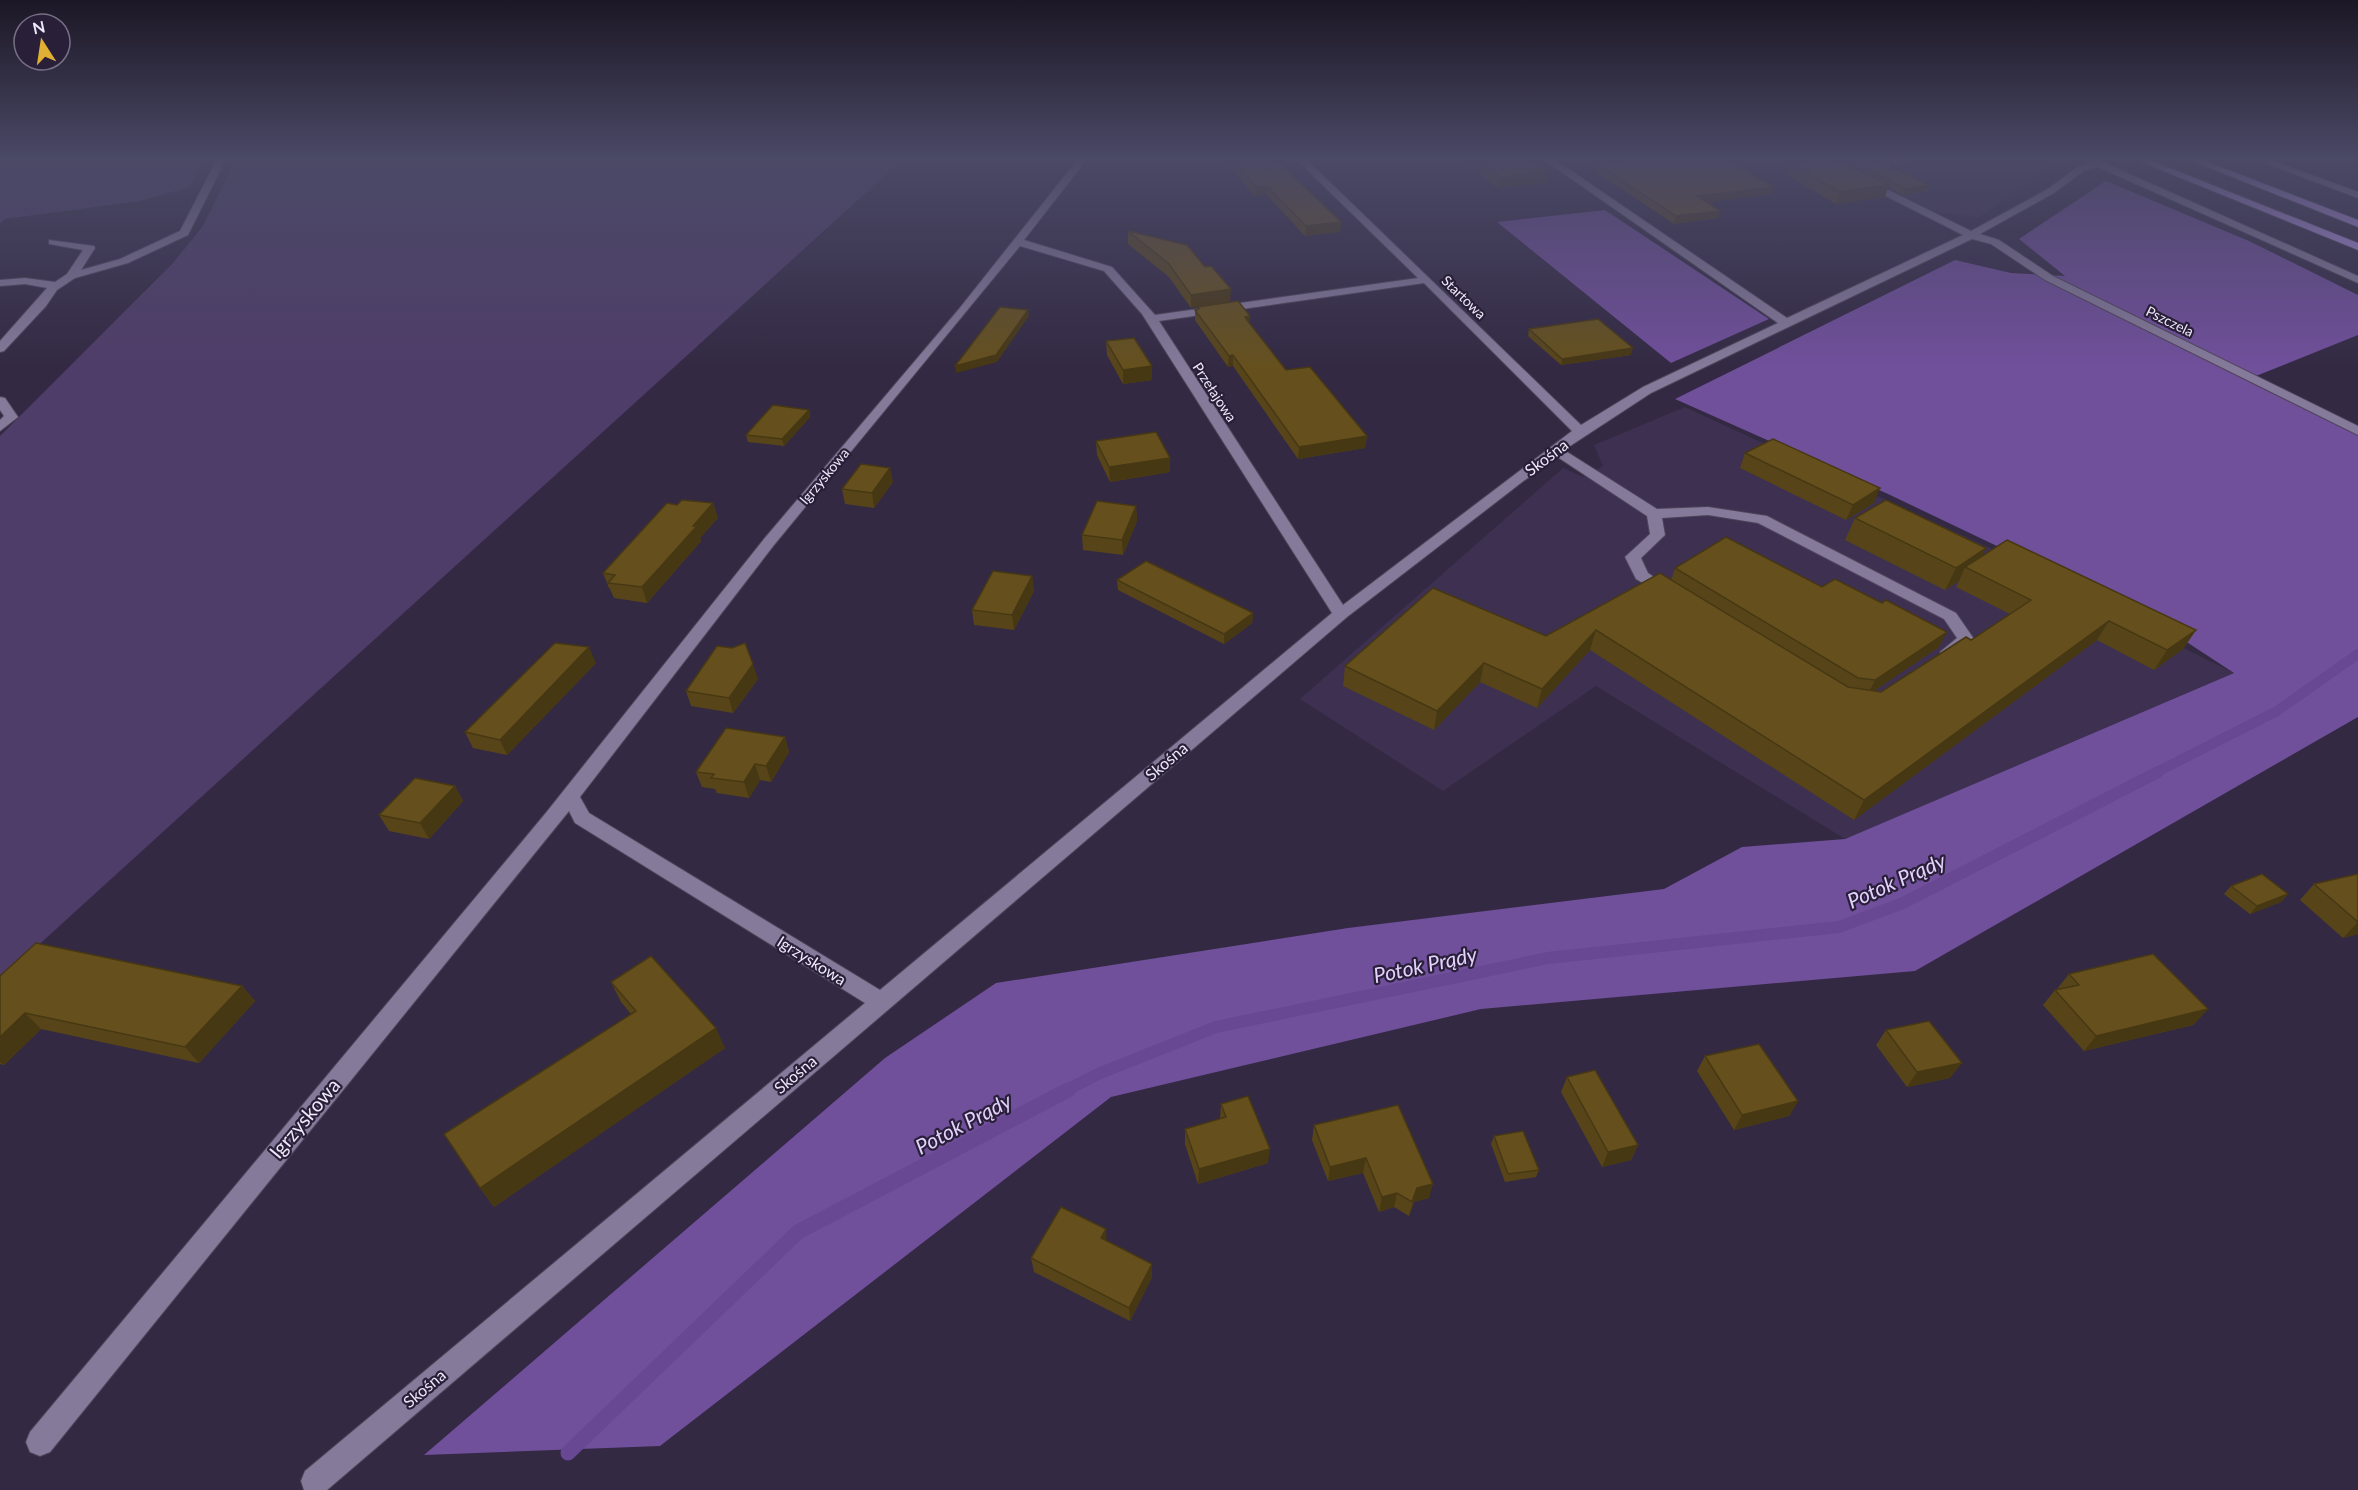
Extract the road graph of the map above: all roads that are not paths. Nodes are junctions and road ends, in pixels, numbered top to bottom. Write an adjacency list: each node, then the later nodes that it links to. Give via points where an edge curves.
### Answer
1 (186, 229): 13 (street, via 124,261)
2 (1029, 229): 11 (street, Igrzyskowa)
3 (1371, 229): 14 (street, Startowa)
4 (1649, 229): 19 (street)
5 (1958, 229): 9 (street, Pszczela)
6 (1983, 229): 9 (street, Skośna)
7 (2243, 229): 15 (street)
8 (2311, 229): 12 (highway)
9 (1971, 235): 19 (street, Skośna); 24 (street, Pszczela, via 1995,242 2049,278)
10 (52, 242): 13 (street, via 90,248)
11 (1019, 242): 18 (street, Przełajowa, via 1108,268); 30 (street, Igrzyskowa, via 769,542)
12 (2358, 248)
13 (71, 276): 17 (street)
14 (1425, 280): 18 (street); 23 (street, Startowa)
15 (2358, 280)
16 (0, 283): 17 (street, via 40,282 50,283)
17 (52, 288): 20 (street)
18 (1151, 319): 28 (street, Przełajowa)
19 (1788, 324): 23 (street, Skośna, via 1647,390)
20 (0, 348)
21 (0, 401): 22 (street, via 11,417)
22 (0, 428)
23 (1580, 431): 25 (street, Skośna)
24 (2358, 431)
25 (1555, 450): 26 (street); 28 (street, Skośna)
26 (1654, 514): 27 (street, via 1658,535 1633,557 1641,576); 29 (street, via 1708,511 1762,519 1950,616 1966,639)
27 (1682, 601)
28 (1341, 614): 31 (street, Skośna)
29 (1938, 659)
30 (570, 796): 31 (street, Igrzyskowa, via 582,818); 32 (street, Igrzyskowa)
31 (880, 1001): 33 (street, Skośna)
32 (40, 1442)
33 (315, 1481)

